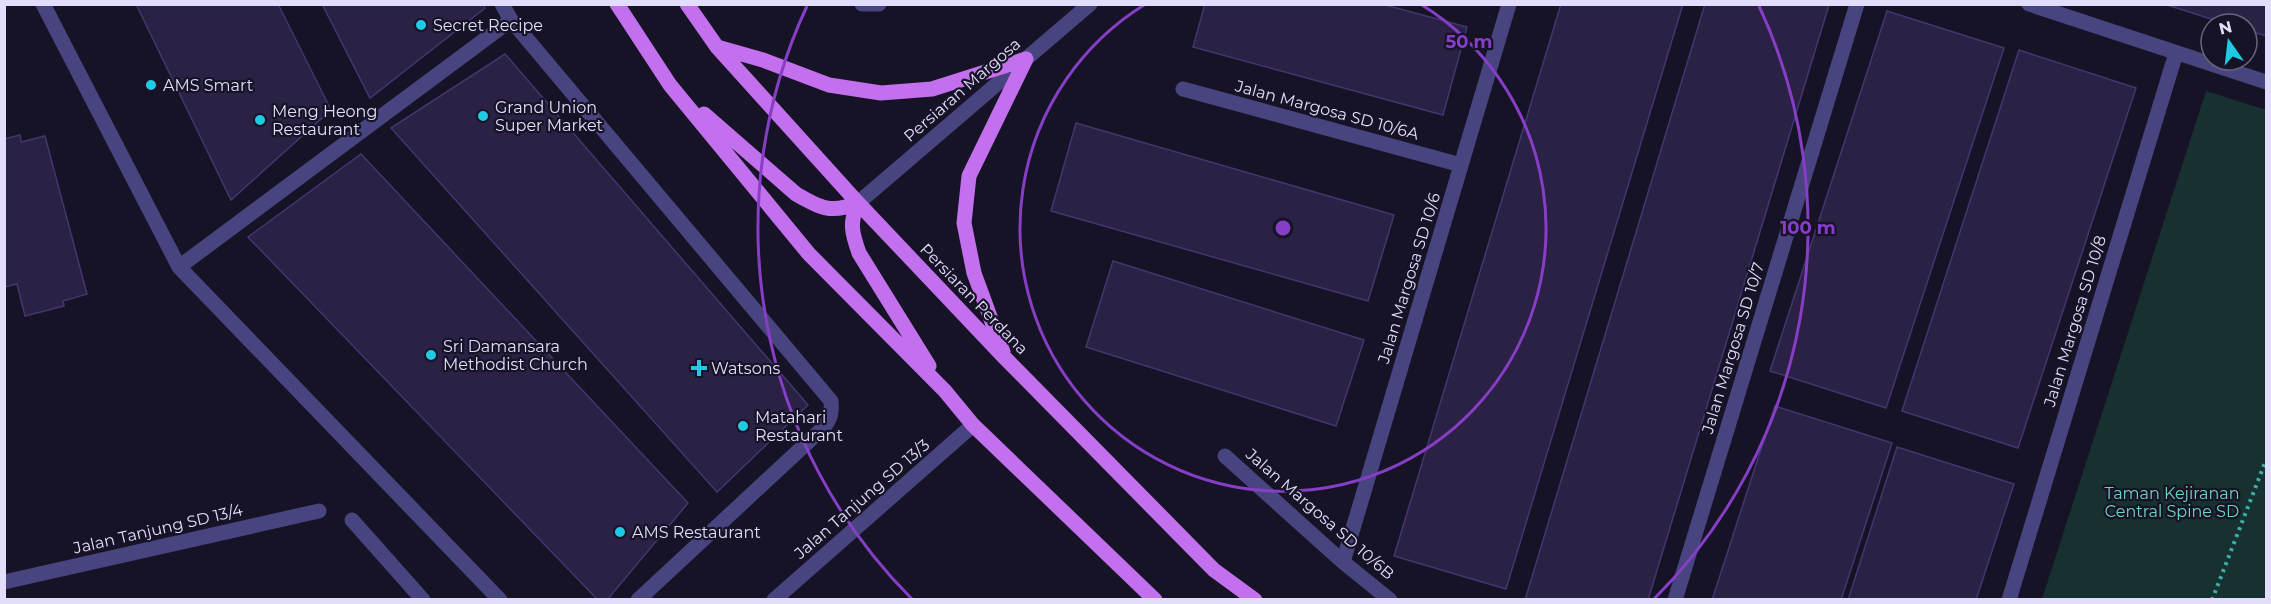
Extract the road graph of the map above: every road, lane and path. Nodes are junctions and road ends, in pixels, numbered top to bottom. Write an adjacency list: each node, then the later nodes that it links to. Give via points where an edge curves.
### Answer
1 (43, 4): 18 (street)
2 (502, 4): 9 (street)
3 (616, 4): 14 (main road)
4 (687, 4): 10 (main road, Persiaran Perdana)
5 (1090, 4): 12 (street, Persiaran Margosa)
6 (1509, 4): 16 (street, Jalan Margosa SD 10/6)
7 (1857, 4): 35 (street, Jalan Margosa SD 10/7)
8 (2029, 4): 11 (street)
9 (511, 20): 18 (street); 30 (street, via 831,401 830,420 823,428)
10 (717, 47): 12 (main road, via 829,85 880,93 932,89); 17 (main road, Persiaran Perdana)
11 (2176, 53): 13 (street); 36 (street, Jalan Margosa SD 10/8)
12 (1026, 59): 17 (street, Persiaran Margosa); 19 (main road, via 969,176 963,223 974,273)
13 (2266, 82)
14 (670, 85): 17 (main road, via 796,194 829,209); 20 (main road, via 809,254)
15 (1183, 89): 16 (street, Jalan Margosa SD 10/6A)
16 (1461, 165): 26 (street, Jalan Margosa SD 10/6)
17 (858, 203): 19 (main road, Persiaran Perdana); 20 (main road, via 852,217 852,234 859,253)
18 (179, 267): 29 (street)
19 (1005, 358): 33 (main road, Persiaran Perdana, via 1214,570)
20 (945, 392): 21 (main road)
21 (973, 425): 31 (street, Jalan Tanjung SD 13/3); 32 (main road)
22 (1226, 456): 26 (street, Jalan Margosa SD 10/6B)
23 (2266, 460): 37 (path)
24 (318, 511): 27 (street, Jalan Tanjung SD 13/4)
25 (352, 520): 28 (street)
26 (1343, 562): 34 (street, Jalan Margosa SD 10/6B)
27 (4, 582)
28 (423, 600)
29 (500, 600)
30 (638, 600)
31 (774, 600)
32 (1155, 600)
33 (1255, 600)
34 (1390, 600)
35 (1675, 600)
36 (2009, 600)
37 (2212, 600)

